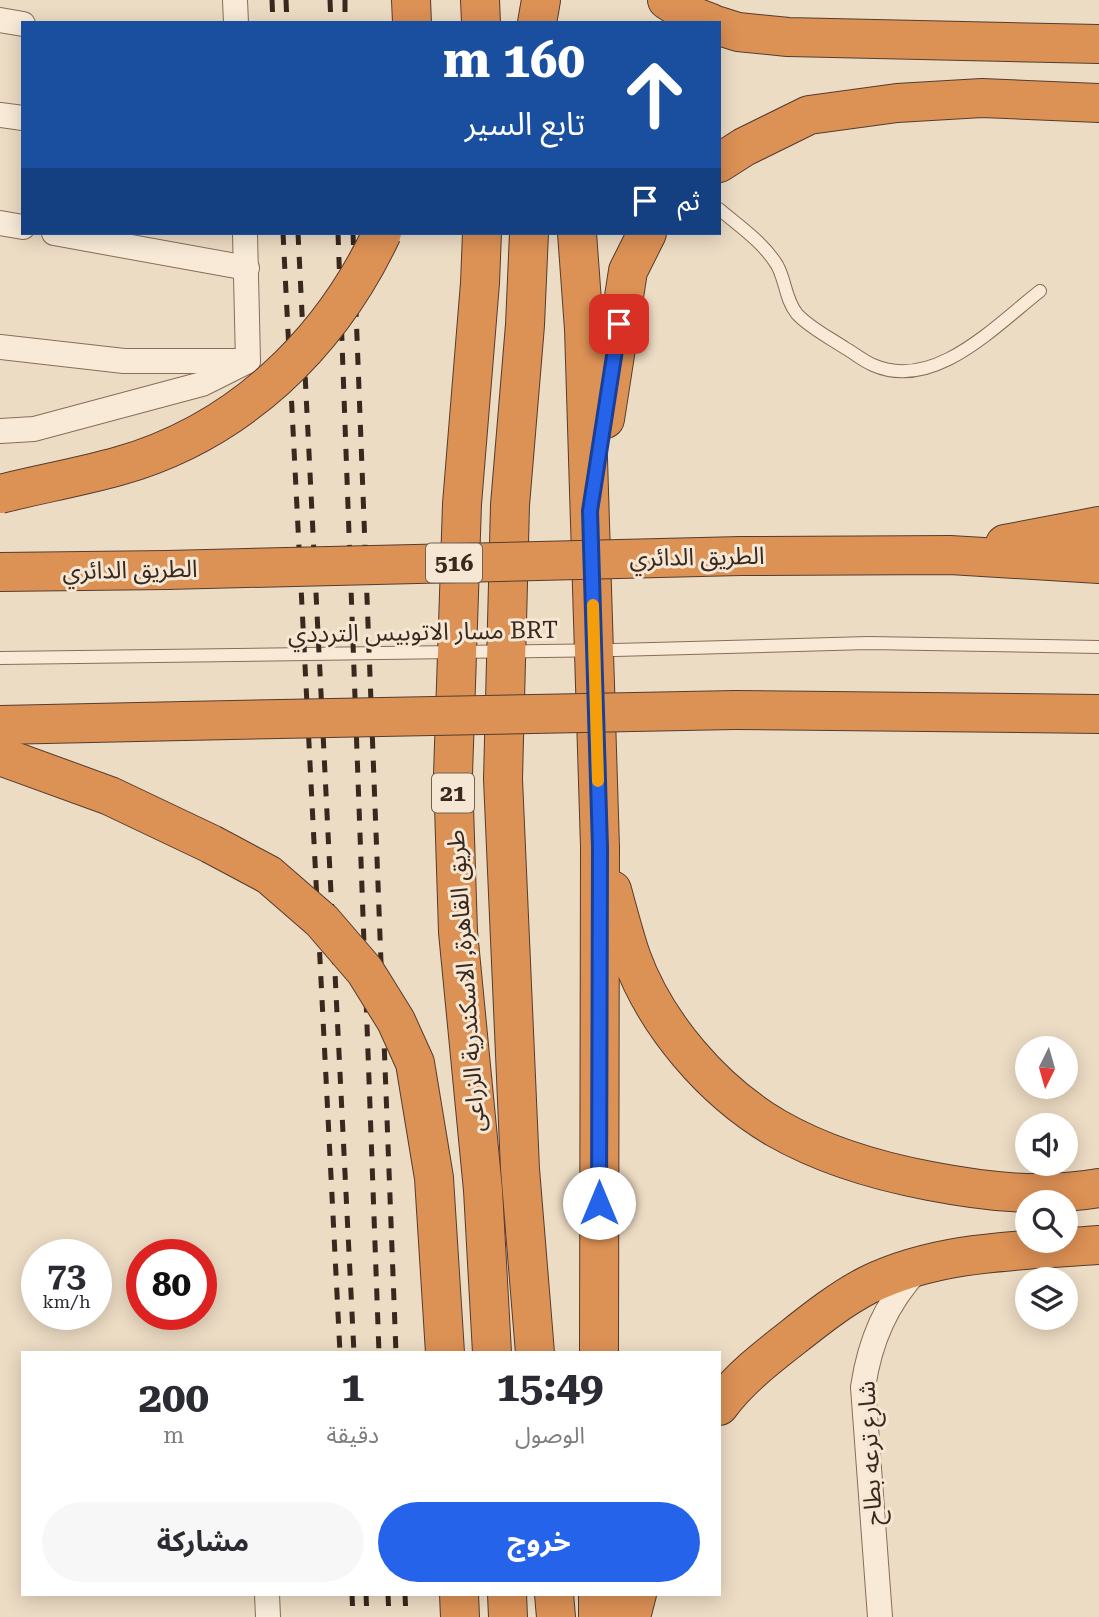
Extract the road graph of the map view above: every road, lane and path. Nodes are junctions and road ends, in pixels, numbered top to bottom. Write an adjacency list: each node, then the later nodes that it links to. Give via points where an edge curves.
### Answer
1 (235, 0): 8 (street)
2 (411, 0): 9 (highway)
3 (480, 0): 10 (highway)
4 (541, 0): 11 (highway)
5 (560, 0): 12 (highway)
6 (667, 0): 13 (highway)
7 (0, 20): 14 (street)
8 (236, 21)
9 (412, 21)
10 (481, 21)
11 (537, 21)
12 (561, 21)
13 (706, 21)
14 (21, 24)
15 (721, 27): 16 (highway, via 788,37)
16 (1099, 44)
17 (1099, 103): 20 (highway, via 982,98 809,115)
18 (0, 115): 19 (street)
19 (21, 118)
20 (721, 162)
21 (721, 211): 32 (lane, via 772,258 791,304 806,322 872,365 889,370 924,370 942,364)
22 (0, 223): 23 (street)
23 (21, 227)
24 (65, 235): 31 (street)
25 (245, 235): 31 (street)
26 (381, 235): 36 (highway, bridge, via 328,325 304,353 248,402 155,453)
27 (482, 235): 54 (highway, طريق القاهرة, الاسكندرية الزراعى / 21, via 462,504 453,775 458,932 483,1190)
28 (529, 235): 55 (highway, via 510,505 503,779 520,1169)
29 (577, 235): 37 (highway)
30 (646, 235): 37 (highway, via 628,271)
31 (247, 268): 34 (street)
32 (1040, 291)
33 (0, 346): 34 (street, via 124,361)
34 (248, 361): 35 (street, via 202,384 34,429)
35 (0, 431)
36 (0, 494)
37 (590, 511): 49 (highway)
38 (1099, 526): 39 (highway)
39 (950, 555): 40 (highway, الطريق الدائري / 516); 41 (highway, الطريق الدائري / 516, bridge)
40 (1099, 564)
41 (0, 572)
42 (1099, 647): 43 (lane, مسار الاتوبيس الترددي BRT, via 867,643)
43 (0, 658)
44 (1036, 712): 45 (highway); 46 (highway, bridge, via 735,710); 47 (highway)
45 (1099, 714)
46 (0, 725)
47 (1099, 741)
48 (0, 755): 53 (highway, bridge, via 110,796 269,875 322,920 365,971 415,1063 432,1166)
49 (600, 848): 50 (highway, via 632,958 648,992 690,1054 745,1107 776,1128 852,1162 895,1175 1000,1193); 56 (highway)
50 (1099, 1188)
51 (1099, 1245): 52 (highway, via 980,1254)
52 (923, 1264): 57 (highway, via 841,1301 765,1359); 70 (street, شارع ترعه بطاح, via 893,1299 882,1320 863,1387)
53 (445, 1351)
54 (492, 1351)
55 (535, 1351)
56 (599, 1351)
57 (721, 1403)
58 (267, 1596): 64 (street)
59 (459, 1596): 65 (highway)
60 (507, 1596): 66 (highway)
61 (554, 1596): 67 (highway)
62 (598, 1596): 68 (highway)
63 (637, 1596): 69 (highway)
64 (268, 1617)
65 (460, 1617)
66 (508, 1617)
67 (556, 1617)
68 (598, 1617)
69 (631, 1617)
70 (880, 1617)

